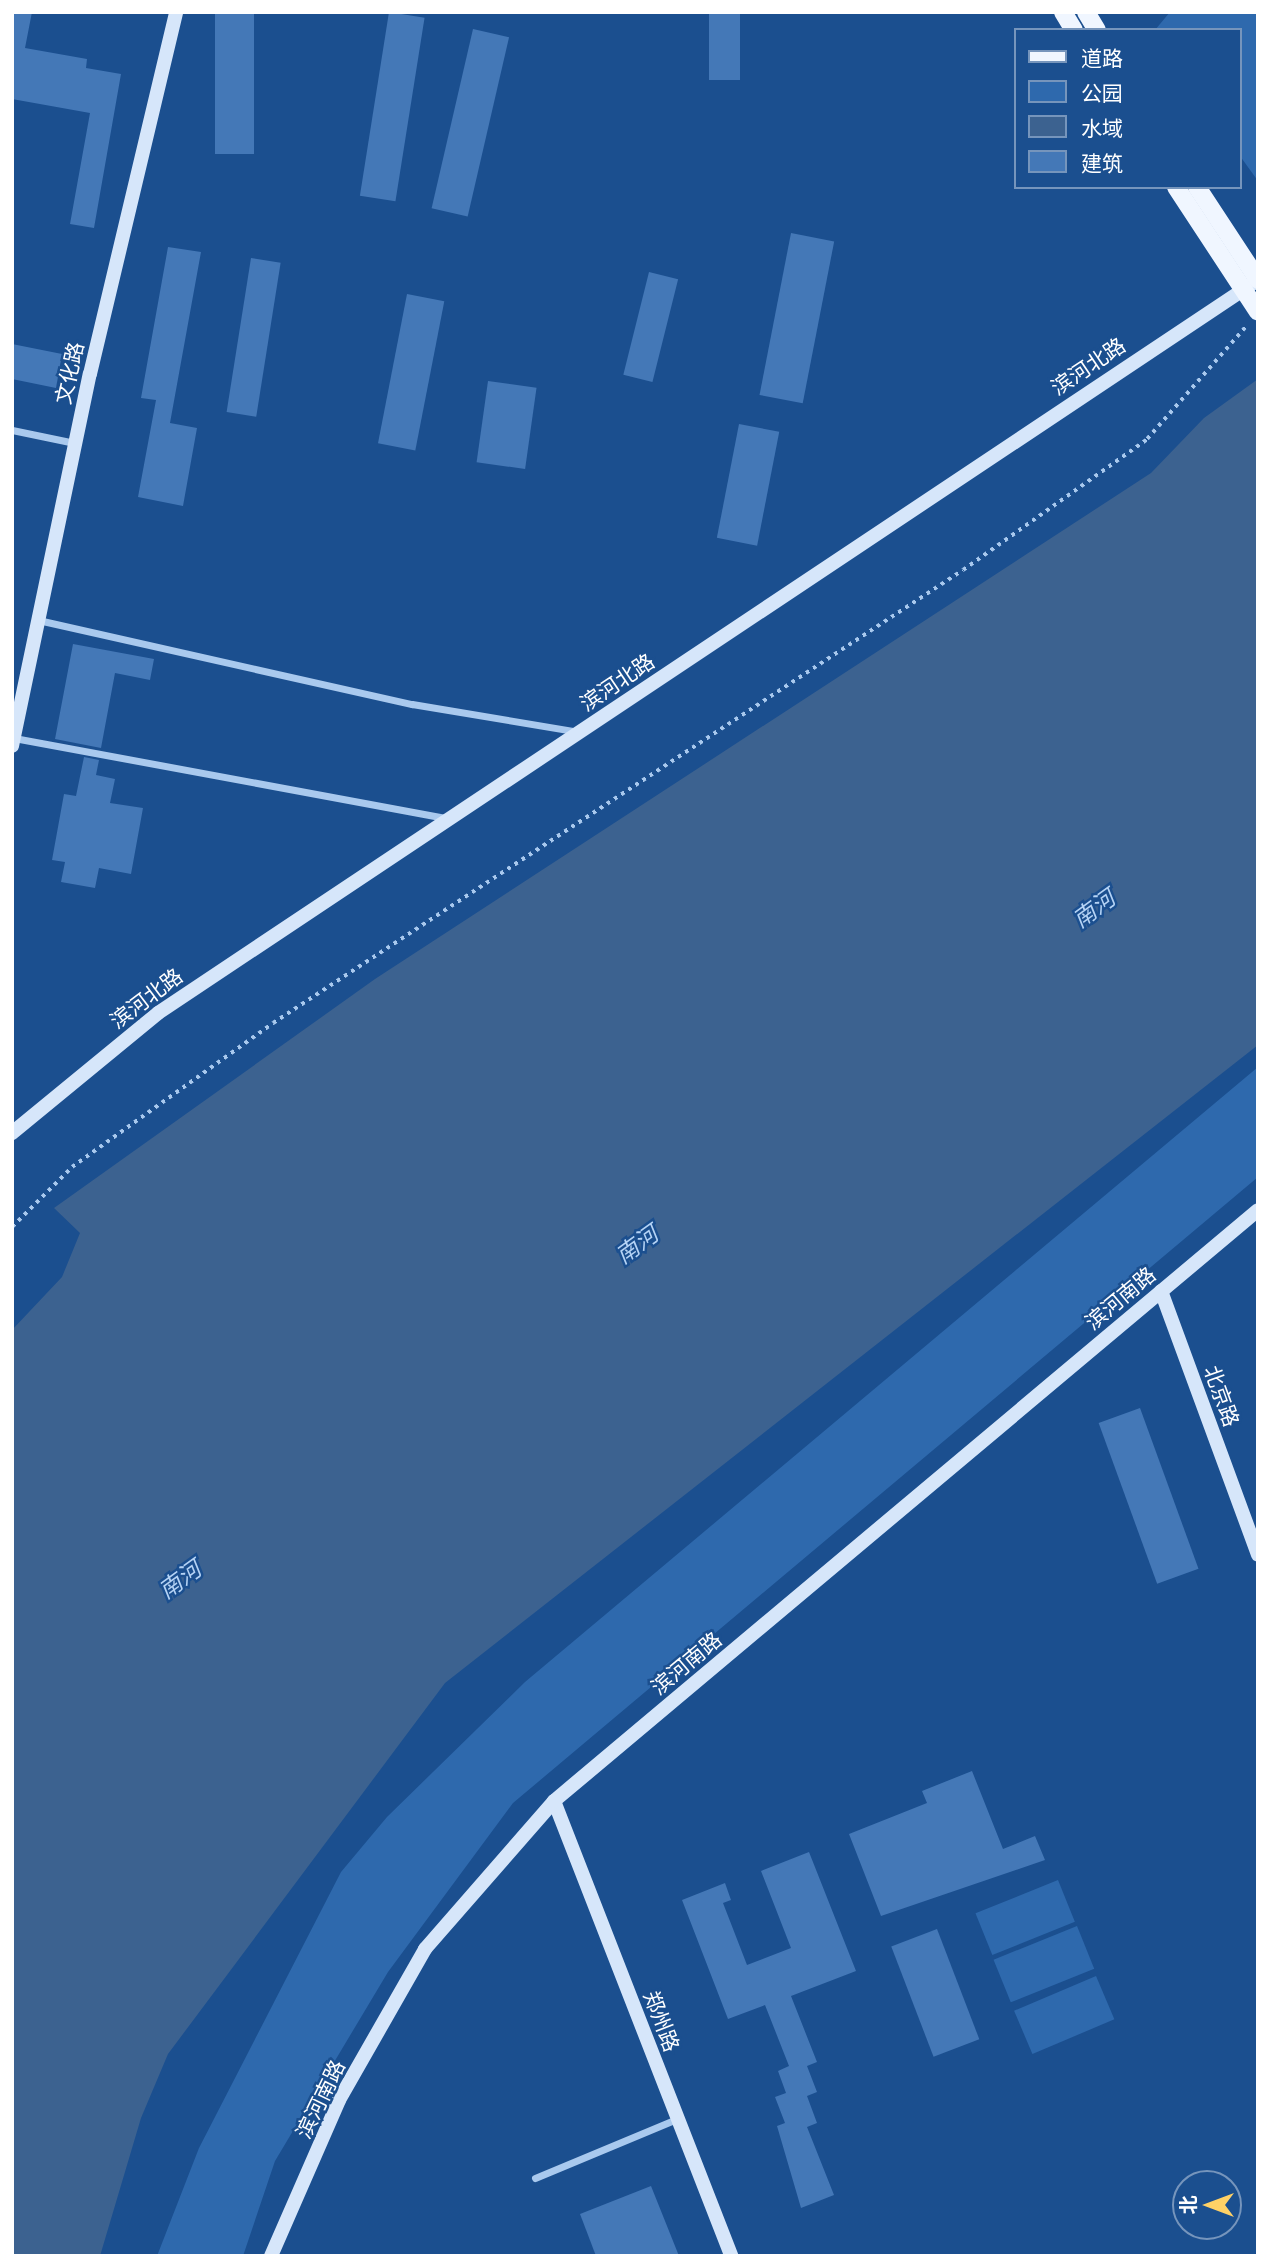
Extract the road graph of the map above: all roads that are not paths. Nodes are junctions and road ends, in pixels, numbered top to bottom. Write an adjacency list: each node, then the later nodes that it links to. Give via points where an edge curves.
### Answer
1 (176, 12): 11 (street, 文化路)
2 (1063, 12): 4 (main road)
3 (1087, 12): 5 (main road)
4 (1073, 28)
5 (1096, 28)
6 (1178, 189): 9 (main road)
7 (1198, 189): 8 (main road)
8 (1258, 281): 13 (street, 滨河北路)
9 (1258, 312)
10 (12, 430): 11 (street)
11 (75, 443): 12 (street, 文化路)
12 (38, 620): 13 (street, via 412,704); 14 (street, 文化路)
13 (580, 732): 15 (street, 滨河北路)
14 (13, 742): 15 (street)
15 (449, 819): 16 (street, 滨河北路, via 158,1013)
16 (12, 1133)
17 (1258, 1210): 18 (street, 滨河南路)
18 (1161, 1291): 19 (street, 北京路); 20 (street, 滨河南路)
19 (1258, 1555)
20 (554, 1801): 21 (street, 郑州路); 23 (street, 滨河南路, via 425,1949 339,2100)
21 (677, 2119): 22 (street); 24 (street, 郑州路)
22 (535, 2178)
23 (271, 2256)
24 (730, 2256)

